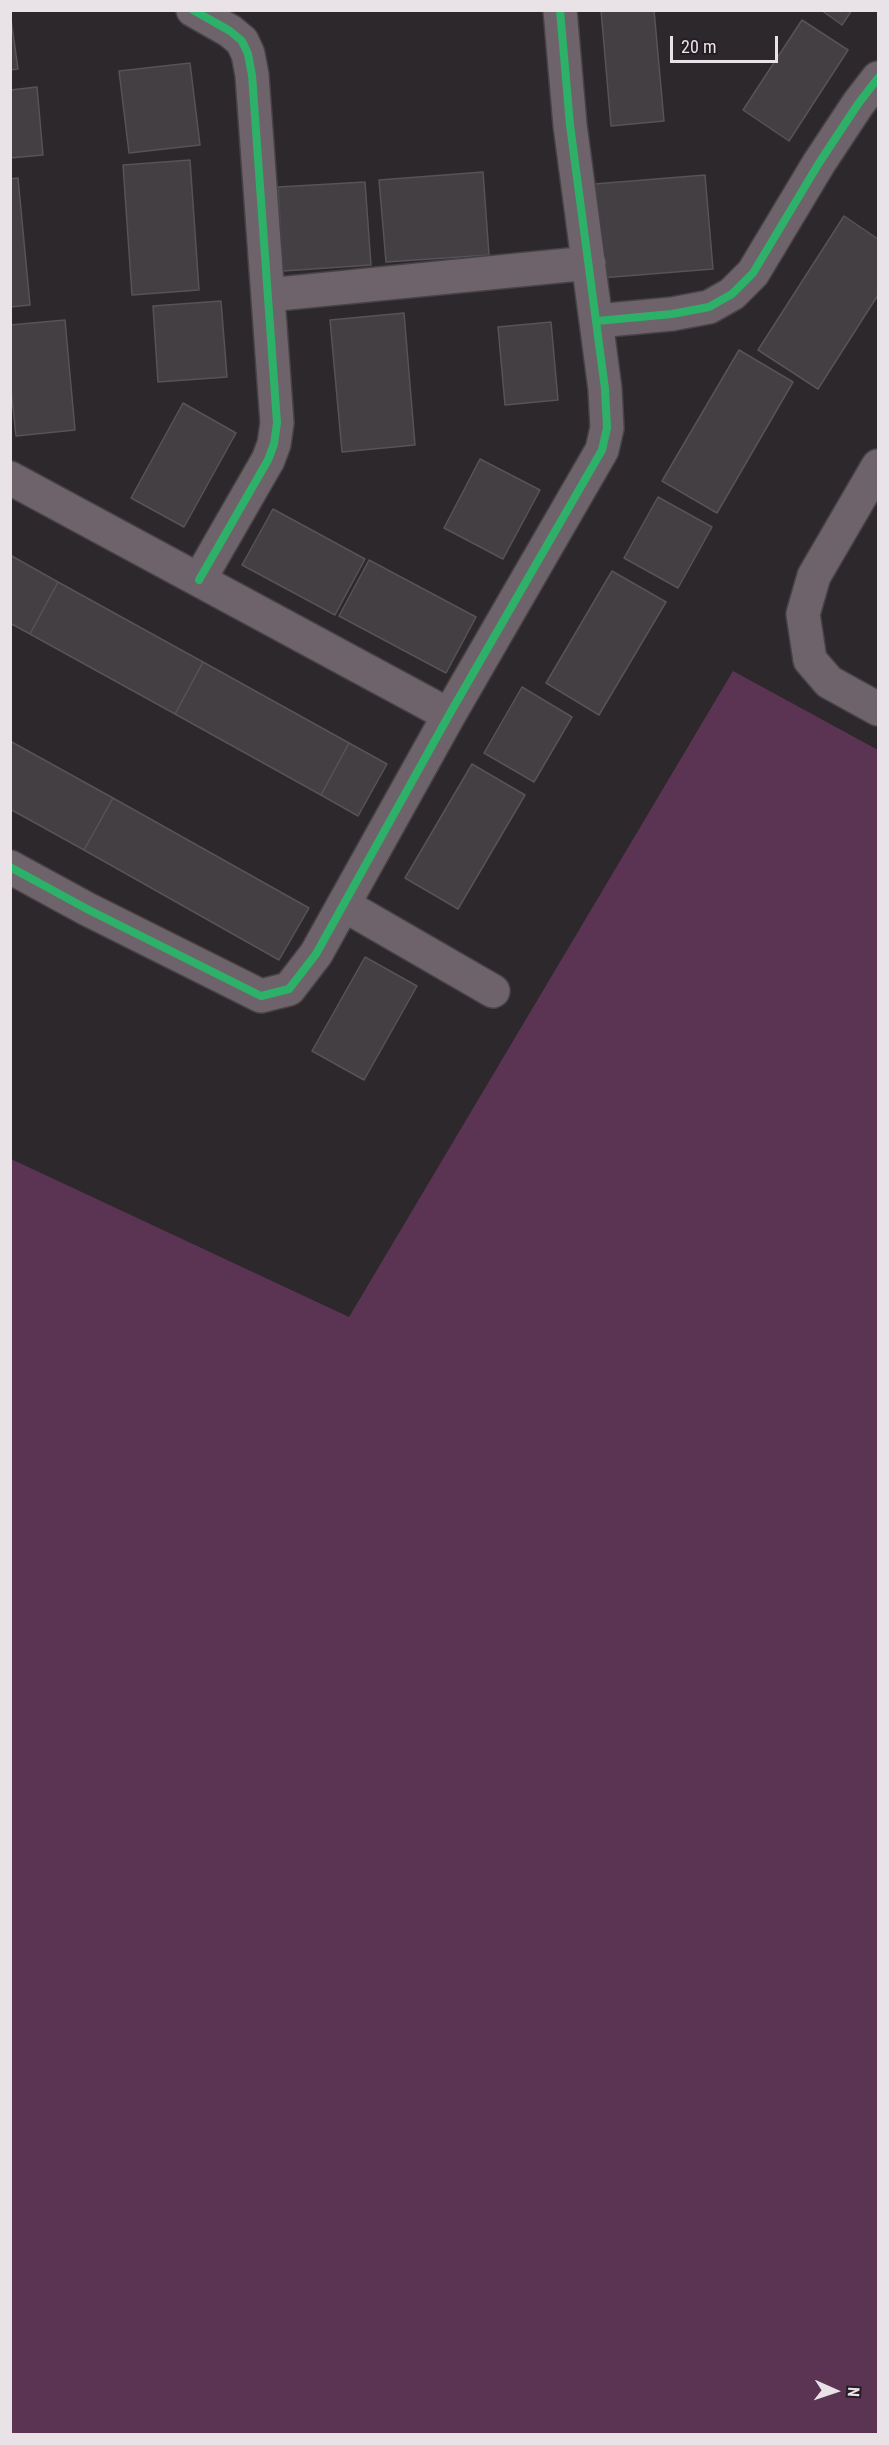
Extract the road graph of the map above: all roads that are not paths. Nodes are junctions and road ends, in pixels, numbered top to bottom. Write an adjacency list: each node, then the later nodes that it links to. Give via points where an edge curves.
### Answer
1 (193, 10): 5 (street, via 230,31 242,41 248,54)
2 (560, 10): 4 (street, via 570,125)
3 (879, 78): 6 (street, via 819,163 753,273 732,294 709,307)
4 (589, 263): 5 (street); 6 (street)
5 (268, 295): 9 (street, via 277,423 274,444)
6 (597, 321): 11 (street, via 607,428 603,450)
7 (879, 466): 10 (street, via 814,576 803,614 810,660 829,682)
8 (10, 478): 9 (street)
9 (199, 580): 11 (street)
10 (879, 710)
11 (449, 715): 13 (street)
12 (10, 867): 13 (street, via 261,996 289,989 316,954)
13 (344, 904): 14 (street)
14 (493, 991)

